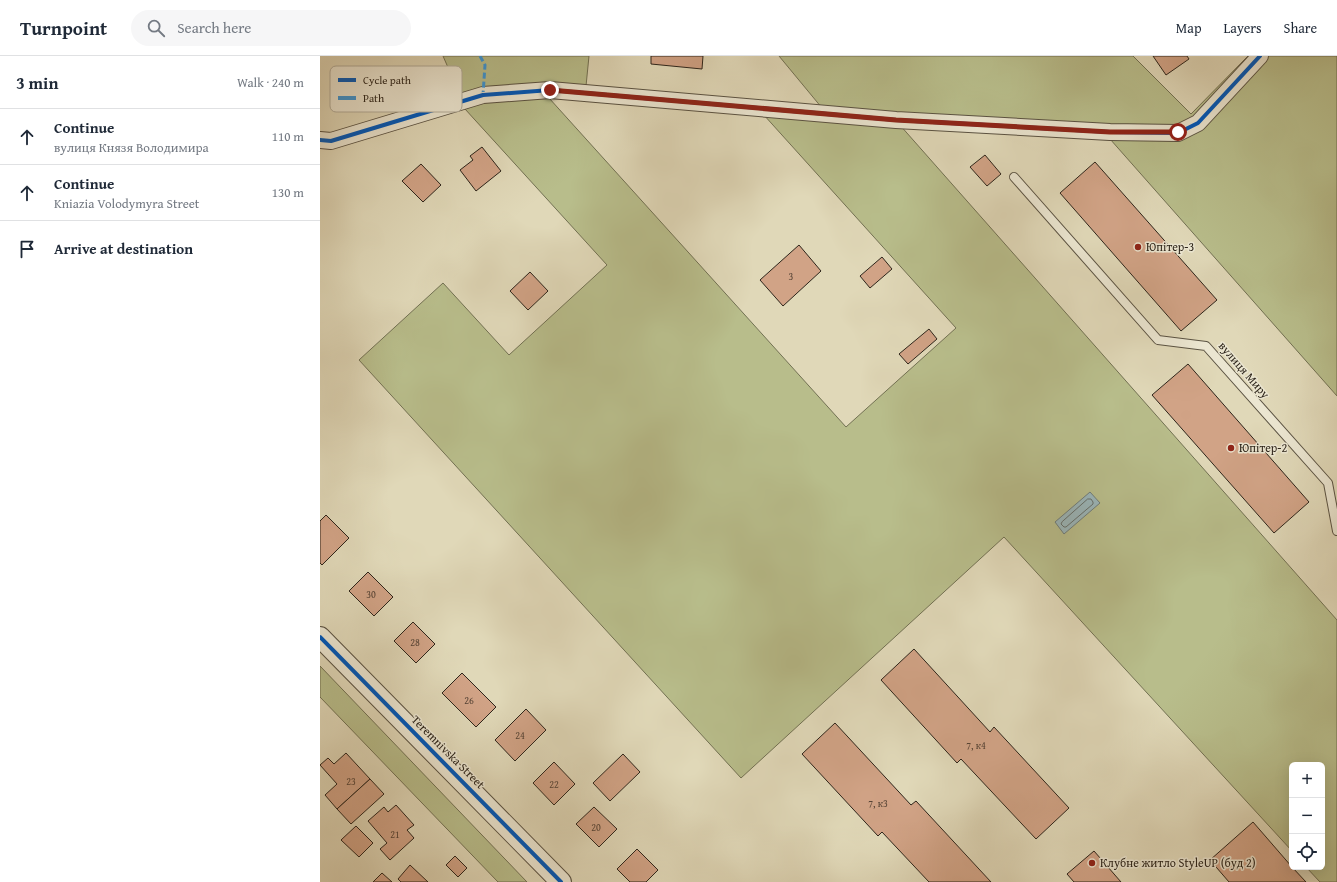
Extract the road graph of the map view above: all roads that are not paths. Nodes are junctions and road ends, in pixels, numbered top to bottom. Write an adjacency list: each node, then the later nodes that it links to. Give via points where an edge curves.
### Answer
1 (1260, 56): 2 (street, via 1198,123 1178,132 1110,132 896,120 550,90 483,95)
2 (462, 101)
3 (427, 112): 4 (street, via 331,141)
4 (320, 140)
5 (1014, 177): 6 (lane, вулиця Миру, via 1158,340 1206,346 1328,483)
6 (1337, 531)
7 (320, 637): 8 (street, Teremnivska Street)
8 (561, 882)

